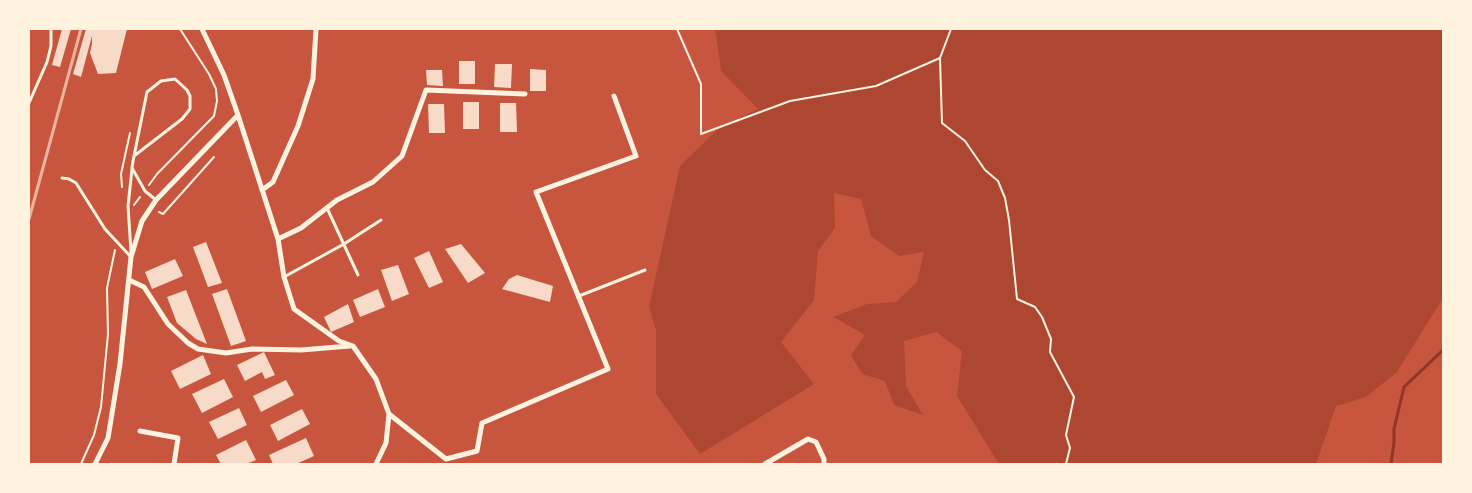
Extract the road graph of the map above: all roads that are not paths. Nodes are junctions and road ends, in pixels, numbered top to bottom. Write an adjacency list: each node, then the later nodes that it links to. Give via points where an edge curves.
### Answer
1 (51, 29): 6 (lane, via 47,62)
2 (202, 29): 7 (street, via 224,75)
3 (316, 29): 11 (street, via 313,79 298,126 273,182)
4 (525, 94): 13 (street, via 426,90 402,156 373,182)
5 (614, 96): 22 (street, via 636,156 536,192)
6 (29, 103)
7 (238, 115): 11 (street); 12 (street)
8 (134, 156): 8 (lane, via 182,119 190,109 187,90 175,80 161,80 147,92); 9 (lane)
9 (132, 168): 12 (lane, via 145,191); 17 (lane, via 128,206)
10 (62, 178): 17 (lane, via 76,182 105,229)
11 (262, 190): 15 (street)
12 (156, 200): 17 (street, via 142,221)
13 (327, 208): 15 (street, via 301,228); 16 (lane)
14 (381, 220): 16 (lane)
15 (278, 239): 20 (street)
16 (344, 244): 19 (lane); 20 (lane)
17 (131, 257): 21 (street)
18 (645, 270): 22 (lane)
19 (358, 275)
20 (284, 277): 23 (street, via 294,309 339,341)
21 (129, 280): 23 (street, via 144,287 168,324 198,349 226,353 252,349); 26 (street, via 108,438)
22 (578, 296): 24 (street, via 608,369 482,423 477,451 446,460)
23 (353, 346): 24 (street, via 376,378)
24 (389, 414): 28 (street, via 386,442)
25 (140, 431): 27 (street, via 178,438)
26 (95, 464)
27 (174, 464)
28 (376, 464)
29 (765, 464): 30 (street, via 808,439 816,442)
30 (824, 464)

